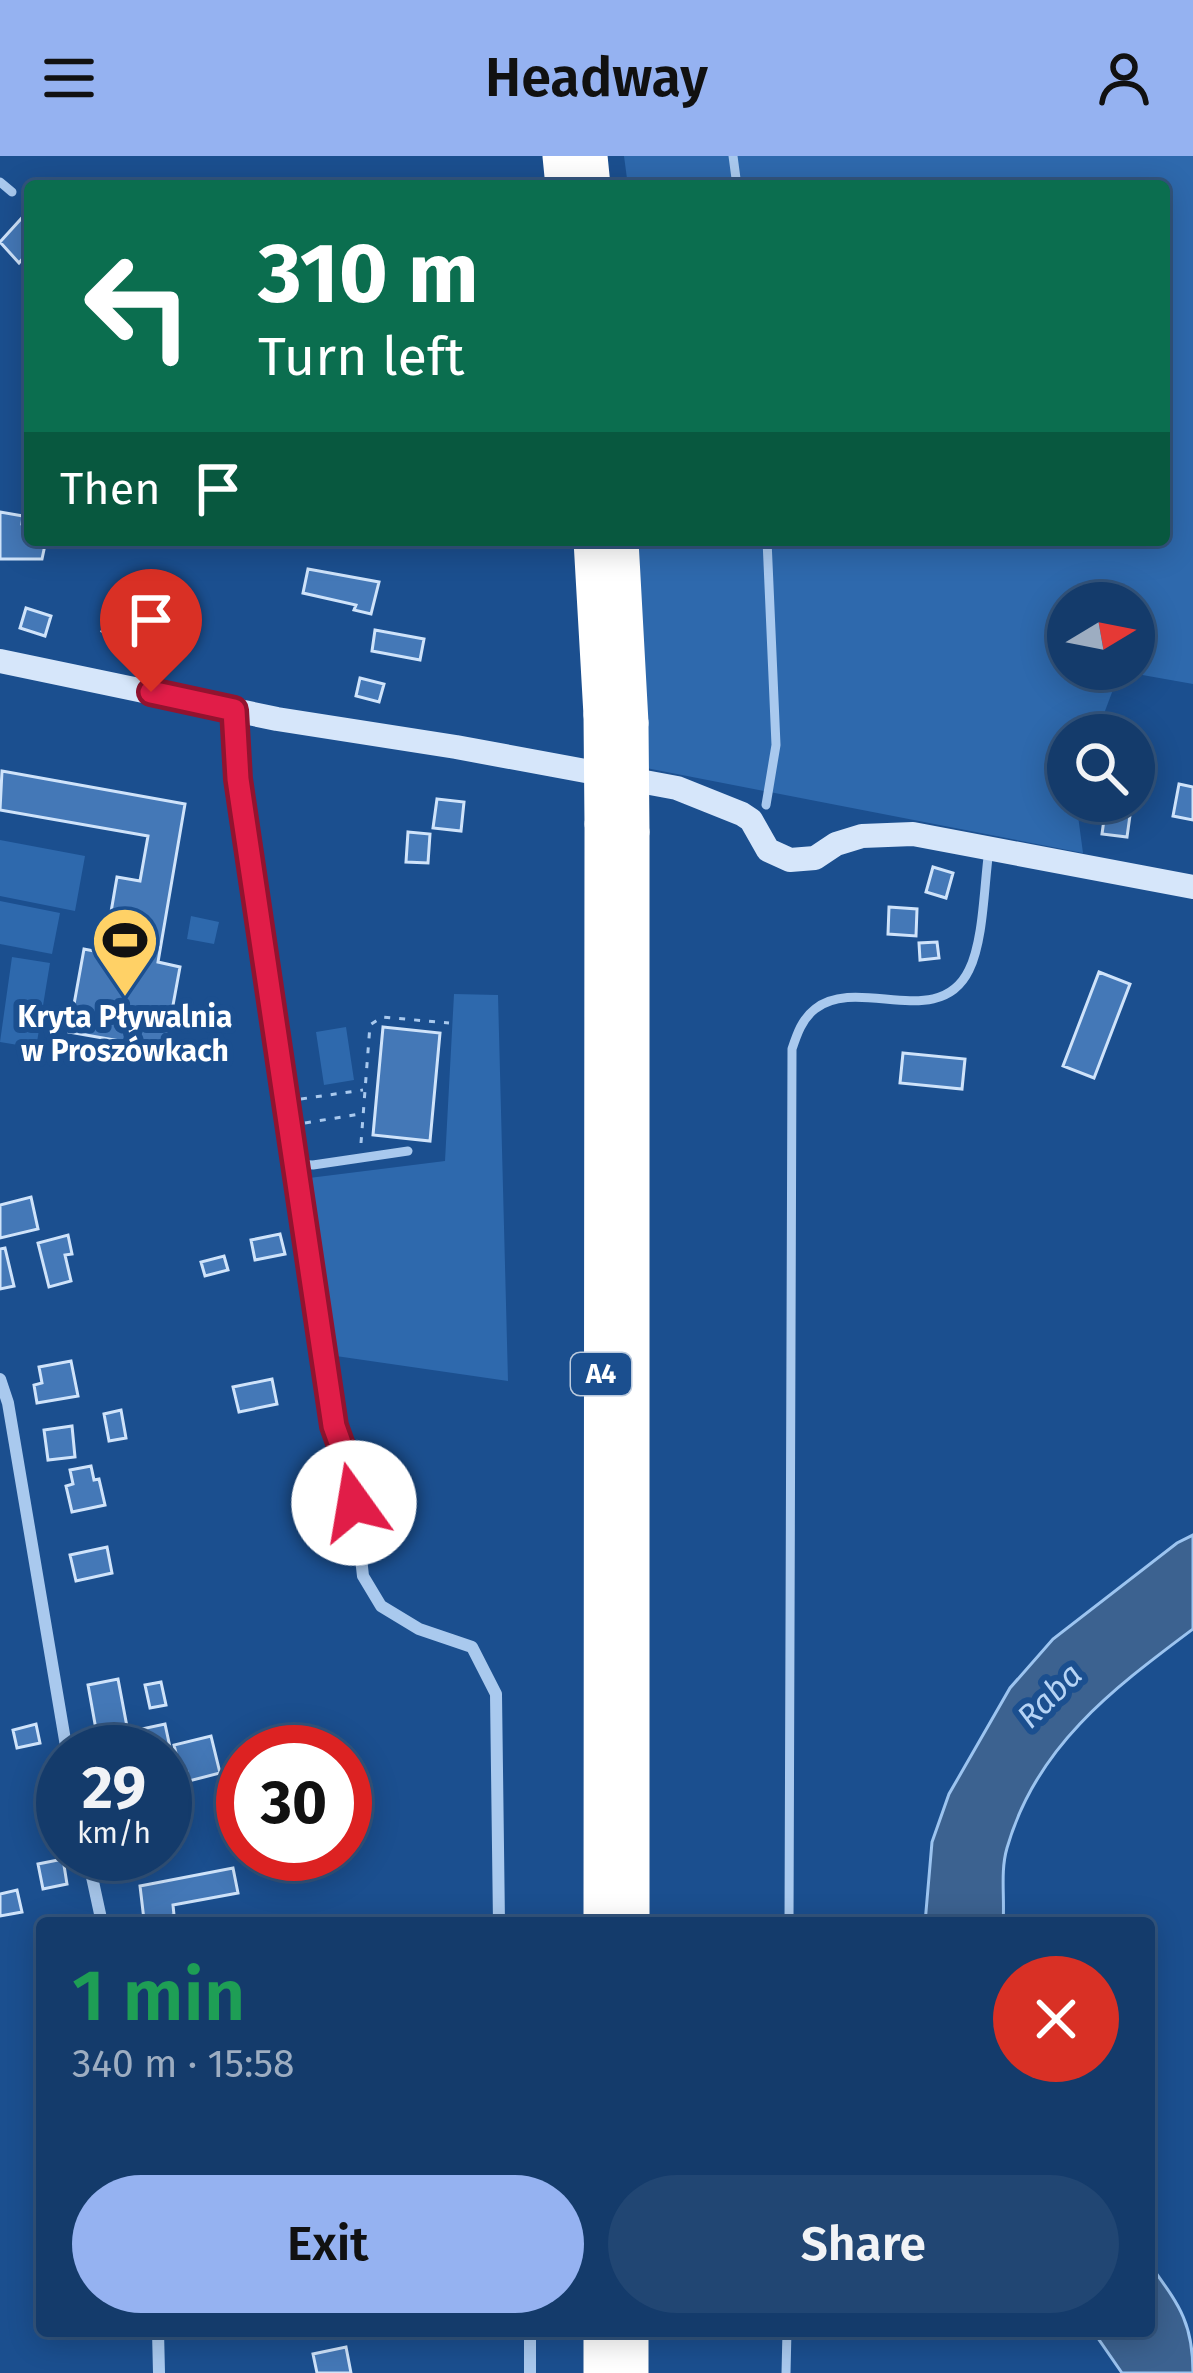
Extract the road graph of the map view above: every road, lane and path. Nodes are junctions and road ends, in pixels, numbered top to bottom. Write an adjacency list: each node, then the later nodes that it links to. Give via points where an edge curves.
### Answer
1 (0, 182): 2 (lane)
2 (12, 192)
3 (591, 546): 8 (highway, A4)
4 (622, 546): 8 (highway, A4)
5 (766, 546): 9 (lane, via 776,745)
6 (0, 661): 7 (main road)
7 (234, 710): 11 (main road, via 677,788 742,814 768,850 790,860 815,858 862,836 913,834); 15 (lane)
8 (616, 719): 10 (highway, A4, bridge)
9 (766, 806)
10 (617, 828): 27 (highway, A4); 28 (highway, A4)
11 (989, 849): 12 (main road); 29 (lane, via 973,958 951,993 825,1002 801,1024 792,1049)
12 (1193, 887)
13 (449, 1024): 14 (path, via 382,1017 370,1024)
14 (364, 1090): 15 (path); 16 (path)
15 (286, 1101): 17 (lane)
16 (362, 1114): 17 (path); 19 (path)
17 (289, 1125): 20 (lane)
18 (408, 1151): 19 (lane)
19 (363, 1156): 20 (lane)
20 (295, 1164): 21 (lane)
21 (297, 1179): 26 (street, via 363,1576 382,1606 472,1647 496,1694)
22 (0, 1379): 23 (street)
23 (62, 1725)
24 (93, 1881): 25 (street)
25 (101, 1917)
26 (499, 1917)
27 (600, 1917)
28 (633, 1917)
29 (788, 1917)
30 (158, 2337): 35 (street)
31 (530, 2337): 36 (street)
32 (600, 2337): 37 (highway)
33 (632, 2337): 38 (highway)
34 (787, 2337): 39 (lane)
35 (160, 2373)
36 (530, 2373)
37 (599, 2373)
38 (632, 2373)
39 (786, 2373)

